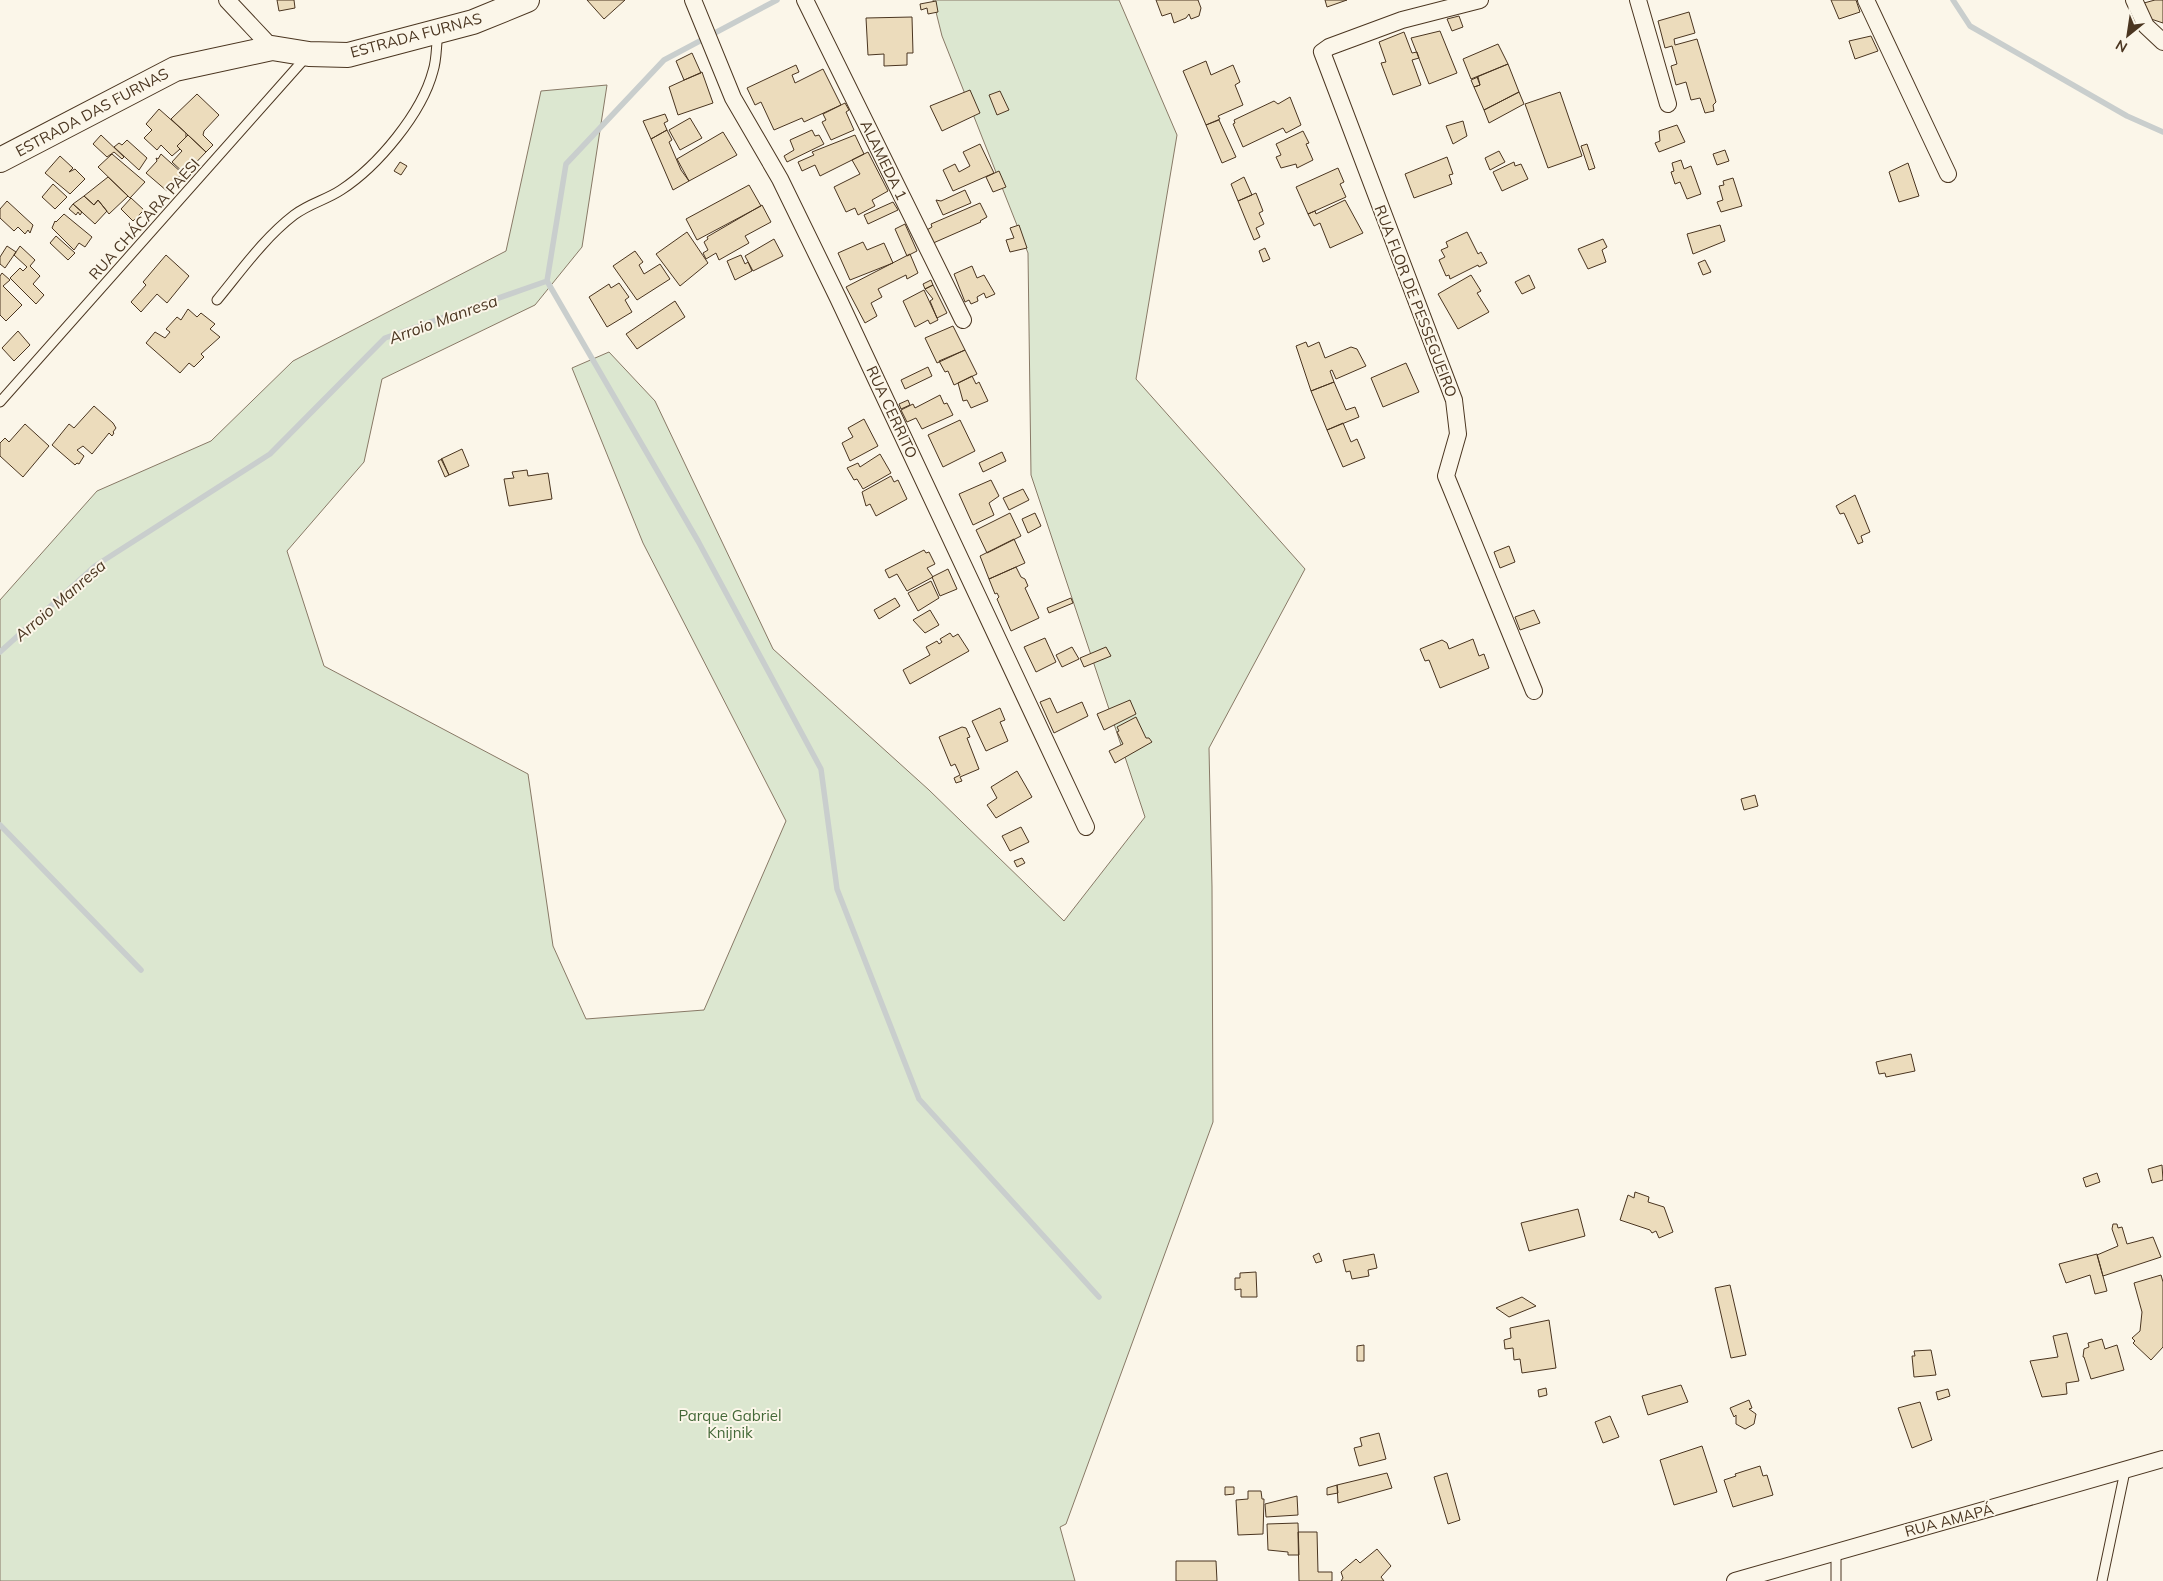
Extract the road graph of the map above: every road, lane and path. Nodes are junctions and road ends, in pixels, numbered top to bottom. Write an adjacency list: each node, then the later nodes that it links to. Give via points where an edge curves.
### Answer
1 (227, 0): 11 (street)
2 (528, 0): 9 (street, ESTRADA FURNAS, via 472,22)
3 (693, 0): 20 (street, RUA CERRITO, via 733,98 780,179 838,298)
4 (805, 0): 17 (street, ALAMEDA 1)
5 (1480, 0): 19 (street, RUA FLOR DE PESSEGUEIRO, via 1402,20 1329,46 1322,52 1454,400 1458,434 1446,476)
6 (1638, 0): 13 (street)
7 (1866, 0): 15 (street)
8 (2134, 0): 10 (street, via 2146,26)
9 (438, 31): 12 (street, ESTRADA FURNAS, via 348,55); 16 (lane, via 434,70 423,99 398,135 362,175 340,191 314,201 293,216 264,244)
10 (2163, 42)
11 (272, 48): 12 (street, ESTRADA FURNAS); 14 (street, ESTRADA DAS FURNAS, via 175,69)
12 (309, 54): 18 (lane, RUA CHÁCARA PAESI)
13 (1668, 104)
14 (0, 160)
15 (1948, 174)
16 (217, 300)
17 (963, 320)
18 (0, 402)
19 (1534, 692)
20 (1086, 827)
21 (2163, 1459): 22 (street, RUA AMAPÁ)
22 (2125, 1472): 23 (street, RUA AMAPÁ); 26 (lane)
23 (1836, 1552): 24 (street, RUA AMAPÁ); 25 (lane)
24 (1735, 1581)
25 (1836, 1581)
26 (2102, 1581)

